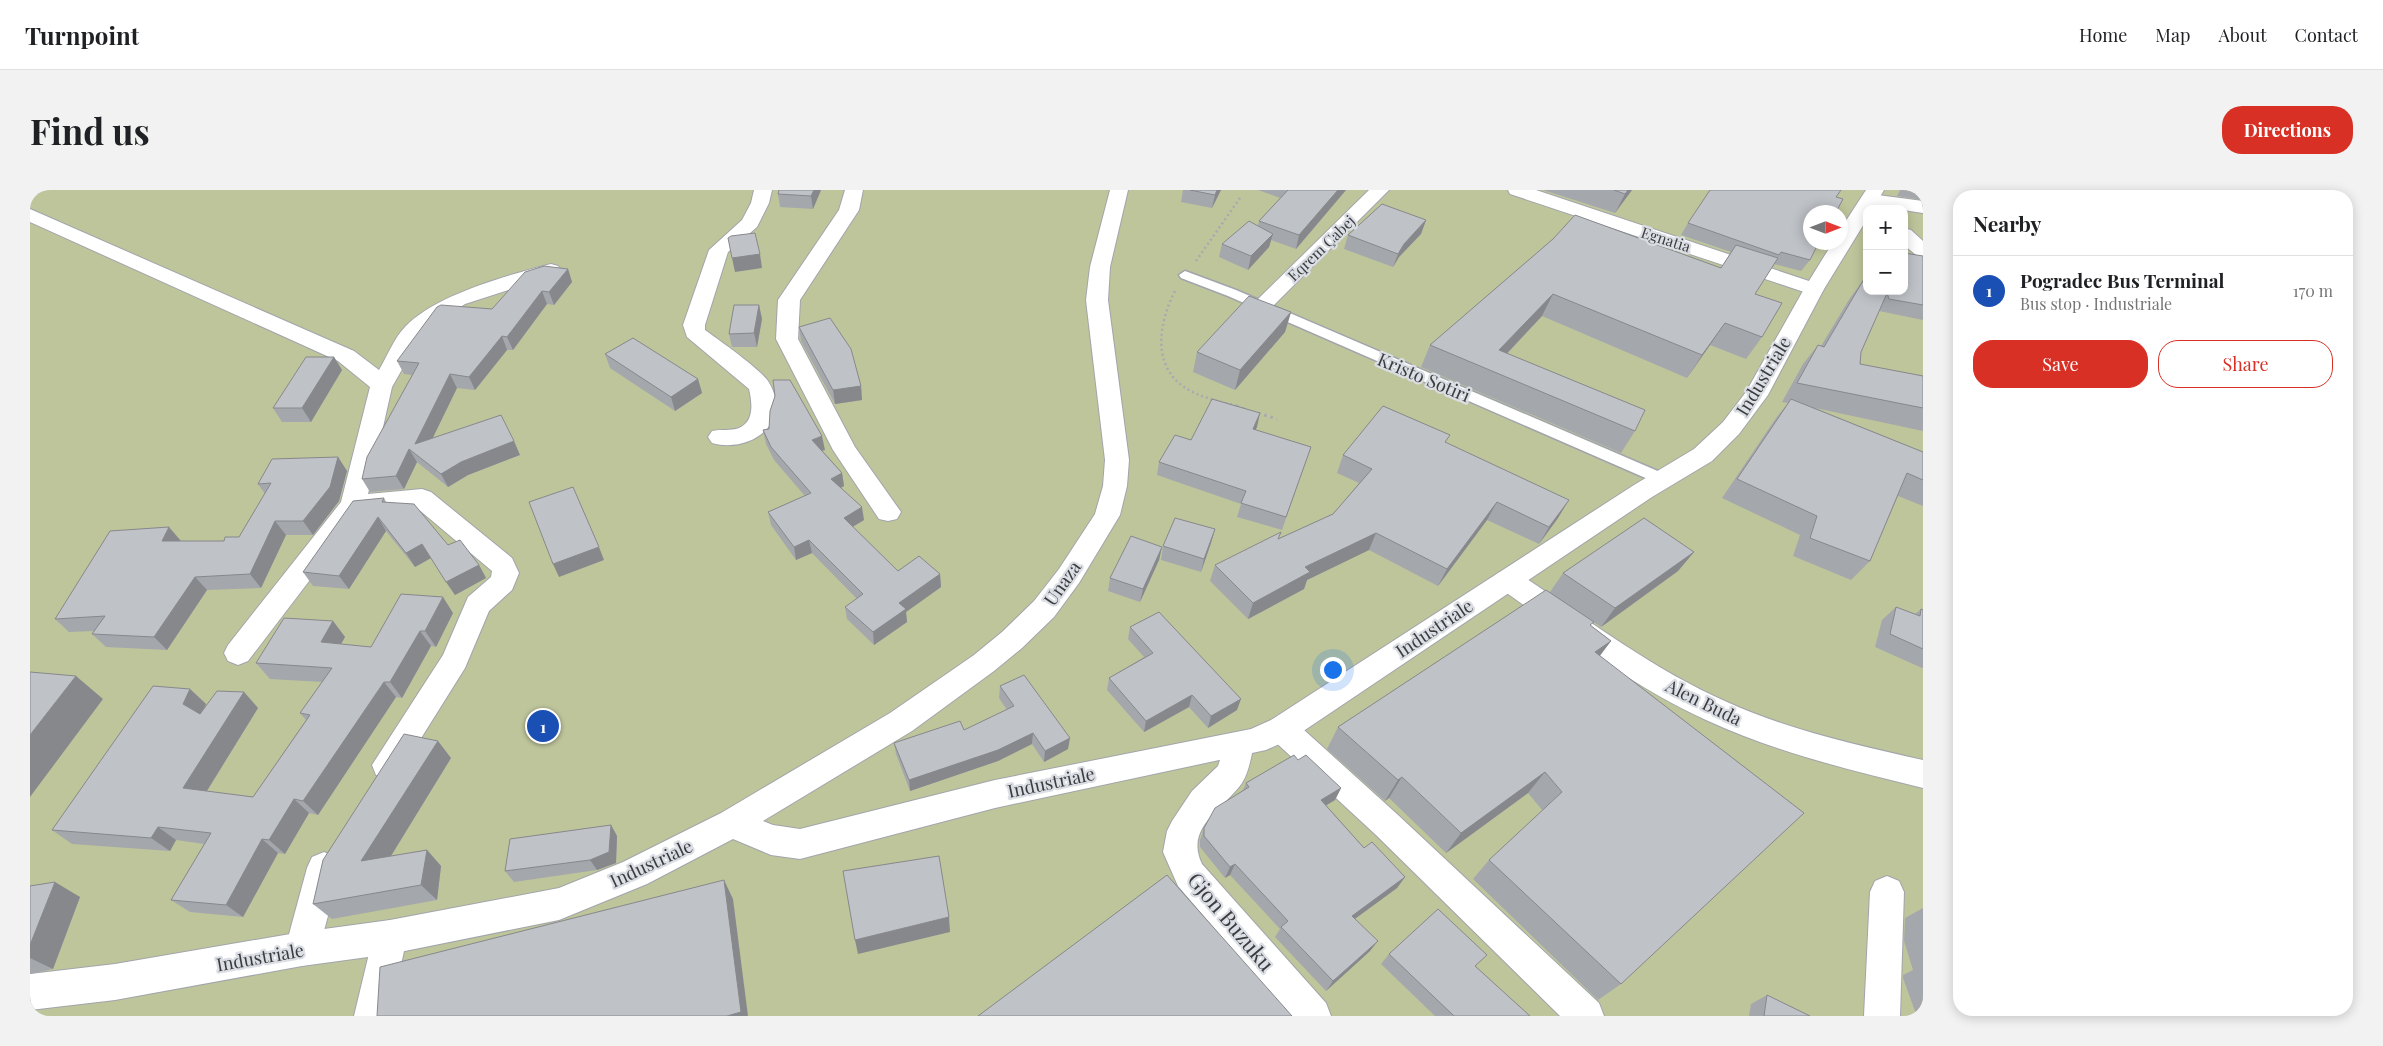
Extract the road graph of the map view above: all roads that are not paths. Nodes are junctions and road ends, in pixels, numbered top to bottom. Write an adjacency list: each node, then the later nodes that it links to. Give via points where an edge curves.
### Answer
1 (763, 190): 16 (street, via 750,223 718,250 694,325 695,332 758,383 763,393 764,407 759,423 751,432)
2 (854, 190): 19 (street, via 849,210 788,300 787,339 845,450)
3 (1119, 190): 26 (street, Unaza, via 1100,267 1097,300 1117,460 1115,486 1107,515 1044,609 984,663 901,722)
4 (1380, 190): 14 (street, Eqrem Çabej)
5 (1517, 190): 13 (street, Egnatia)
6 (1874, 200): 7 (street); 13 (street, Industriale)
7 (1923, 207)
8 (30, 215): 15 (street, via 346,356 375,378)
9 (1908, 238): 10 (street)
10 (1923, 251)
11 (550, 270): 15 (street, via 458,300 434,314 412,332)
12 (1185, 275): 14 (lane, Kristo Sotiri)
13 (1814, 289): 17 (street, Industriale, via 1756,395 1731,428 1703,455)
14 (1261, 307): 17 (lane, Kristo Sotiri)
15 (381, 387): 18 (street)
16 (720, 437)
17 (1662, 479): 20 (street, Industriale)
18 (353, 505): 21 (street); 25 (street, via 422,498 503,566 506,573 502,583 478,605 455,660)
19 (888, 512)
20 (1508, 580): 22 (street, Industriale); 24 (street, Alen Buda, via 1644,670 1716,711 1838,754)
21 (238, 653)
22 (1282, 729): 23 (street, Industriale); 34 (street)
23 (1240, 744): 26 (street, Industriale, via 995,794 800,844 771,840); 33 (street, Gjon Buzuku, via 1231,774 1203,801 1183,831 1179,852 1190,875)
24 (1923, 774)
25 (371, 790)
26 (732, 823): 29 (street, Industriale, via 635,873 559,904)
27 (338, 846): 30 (street, via 324,870)
28 (1887, 892): 35 (street)
29 (390, 937): 30 (street, Industriale); 32 (street)
30 (302, 949): 31 (street, Industriale, via 115,982)
31 (30, 992)
32 (372, 1016)
33 (1313, 1016)
34 (1586, 1016)
35 (1882, 1016)

